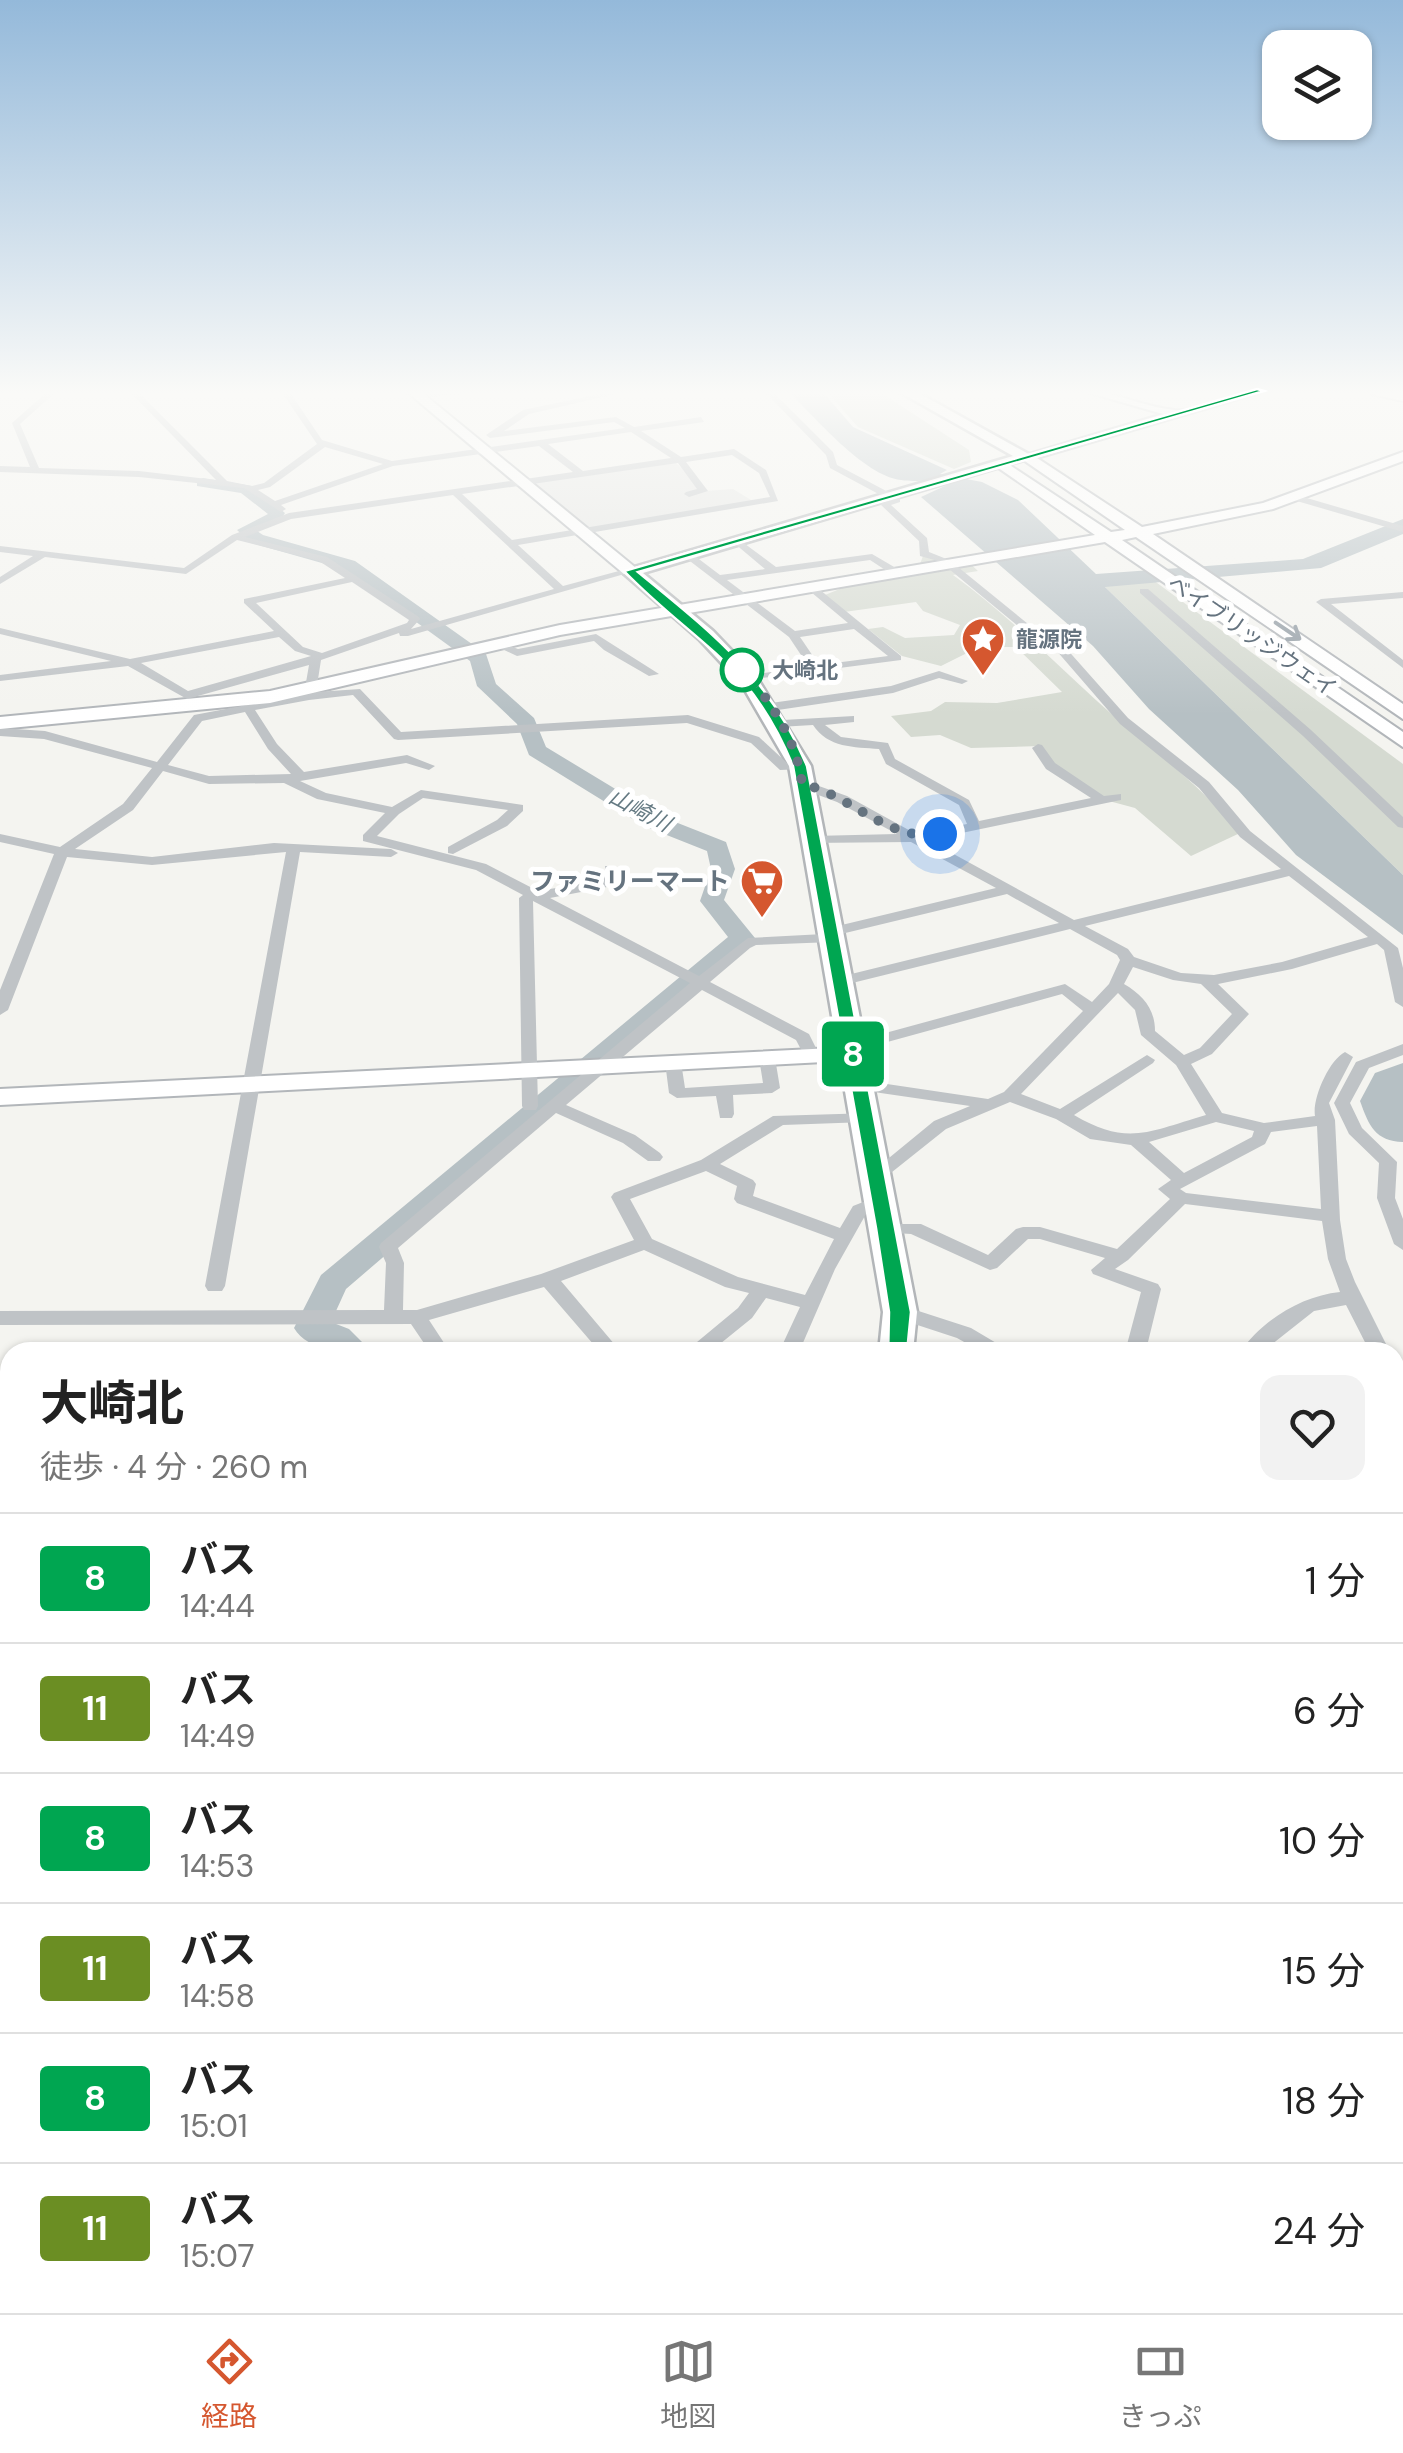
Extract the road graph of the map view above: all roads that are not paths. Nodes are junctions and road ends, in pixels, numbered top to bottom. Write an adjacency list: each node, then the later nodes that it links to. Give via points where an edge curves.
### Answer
1 (268, 499): 14 (street)
2 (290, 499): 14 (street)
3 (407, 499): 15 (street)
4 (462, 499): 25 (street)
5 (542, 499): 20 (street)
6 (775, 499): 20 (street)
7 (878, 499): 24 (main road)
8 (895, 499): 32 (street, via 885,504 924,540 924,554)
9 (1053, 499): 18 (street, ベイブリッジウェイ)
10 (1082, 499): 23 (street, via 1114,530)
11 (1091, 499): 16 (street, ベイブリッジウェイ)
12 (1287, 499): 17 (street)
13 (1300, 499): 19 (street)
14 (275, 504): 15 (street)
15 (289, 516): 22 (street)
16 (1117, 516): 17 (street); 21 (street, ベイブリッジウェイ)
17 (1178, 526): 21 (street); 26 (street)
18 (1094, 527): 23 (street, ベイブリッジウェイ); 27 (street, via 1091,536)
19 (1403, 529)
20 (581, 531): 25 (street); 33 (street)
21 (1140, 532): 23 (street); 26 (street, ベイブリッジウェイ); 36 (street, via 1136,542)
22 (244, 534): 30 (street, via 186,571); 38 (street, via 324,559)
23 (1108, 538): 27 (street); 29 (street, ベイブリッジウェイ)
24 (736, 541): 31 (main road); 34 (street)
25 (509, 542): 41 (street)
26 (1156, 543): 36 (street, ベイブリッジウェイ)
27 (1073, 544): 29 (street); 32 (street)
28 (0, 548): 30 (street)
29 (1124, 548): 36 (street, ベイブリッジウェイ, via 1153,569)
30 (43, 554): 39 (street)
31 (687, 555): 33 (main road); 37 (street)
32 (956, 564): 35 (street); 84 (street, via 1034,634 1054,640 1124,722 1204,785 1245,834)
33 (630, 571): 41 (street); 45 (main road)
34 (774, 571): 35 (street, via 872,558); 37 (street)
35 (897, 573): 40 (street)
36 (1186, 574): 61 (street, ベイブリッジウェイ, one-way to 61); 67 (street, ベイブリッジウェイ, via 1267,646)
37 (720, 578): 44 (street)
38 (354, 579): 48 (street, via 248,601); 51 (street, via 416,619)
39 (0, 581)
40 (810, 588): 44 (street); 46 (street)
41 (561, 590): 51 (street)
42 (1144, 591): 74 (street)
43 (1403, 594): 52 (street, via 1321,602)
44 (746, 598): 45 (street); 49 (street)
45 (677, 610): 50 (street); 57 (main road)
46 (857, 624): 49 (street); 54 (street, via 897,658)
47 (0, 631): 53 (street)
48 (281, 633): 51 (street); 53 (street)
49 (793, 635): 54 (street)
50 (498, 644): 55 (street, via 517,653 596,637); 59 (street)
51 (316, 658): 53 (street, via 187,696); 59 (street)
52 (1400, 661)
53 (130, 662): 56 (street)
54 (816, 669): 57 (street)
55 (653, 674)
56 (0, 678)
57 (750, 678): 62 (main road)
58 (962, 680): 62 (street, via 939,674)
59 (310, 693): 60 (street); 65 (street); 71 (street, via 356,691 398,736 688,719 755,740)
60 (249, 710): 69 (street, via 198,718); 72 (street)
61 (1403, 713)
62 (777, 716): 64 (street); 71 (main road)
63 (850, 719): 64 (street)
64 (817, 722): 75 (street, via 846,743 884,746 890,761 964,804)
65 (0, 723)
66 (0, 732): 69 (street, via 33,732)
67 (1403, 741)
68 (1038, 748): 75 (street, via 1050,766 1109,798)
69 (164, 764): 72 (street, via 209,780); 80 (street, via 128,807)
70 (429, 766): 72 (street, via 407,759)
71 (801, 775): 77 (street); 78 (main road)
72 (293, 778): 73 (street, via 322,796)
73 (394, 811): 81 (street, via 370,832); 81 (street, via 421,794 518,808)
74 (1403, 824)
75 (976, 828): 77 (street)
76 (0, 838): 80 (street)
77 (912, 838): 78 (street); 85 (street)
78 (813, 840): 88 (main road)
79 (294, 847): 80 (street, via 158,861); 81 (street); 108 (street)
80 (62, 852): 96 (street)
81 (452, 853): 83 (street); 86 (street)
82 (610, 869): 86 (street, via 613,876 602,884)
83 (514, 870)
84 (1290, 871): 87 (street); 89 (street)
85 (1007, 890): 87 (street); 88 (street)
86 (537, 894): 91 (street); 107 (street, via 526,898)
87 (1070, 924): 90 (street); 93 (street)
88 (831, 935): 91 (street, via 753,940); 93 (main road)
89 (1378, 940): 92 (street); 95 (street, via 1396,956)
90 (1128, 960): 92 (street); 94 (street)
91 (698, 980): 100 (street, via 803,1038); 106 (street)
92 (1205, 980): 105 (street, via 1241,1014 1206,1051)
93 (840, 981): 99 (main road)
94 (1116, 986): 97 (street); 105 (street, via 1134,997 1148,1032)
95 (1403, 1002)
96 (0, 1010)
97 (1092, 1012): 99 (street, via 1066,989); 111 (street)
98 (1403, 1048): 118 (street, via 1362,1065 1342,1103)
99 (852, 1051): 100 (street); 109 (main road)
100 (812, 1056): 102 (street)
101 (1345, 1057): 121 (street, via 1321,1103)
102 (767, 1058): 104 (street); 110 (street, via 772,1088)
103 (1147, 1060): 117 (street)
104 (674, 1062): 106 (street); 110 (street, via 676,1093)
105 (1182, 1062): 120 (street)
106 (594, 1066): 107 (street); 115 (street)
107 (528, 1069): 108 (street); 114 (street)
108 (253, 1083): 112 (street); 135 (street)
109 (860, 1084): 113 (street); 119 (main road)
110 (724, 1090): 116 (street)
111 (1010, 1096): 113 (street); 117 (street)
112 (0, 1097)
113 (990, 1104): 126 (street, via 924,1134)
114 (530, 1106)
115 (554, 1106): 124 (street, via 629,1139); 140 (street, via 388,1247 396,1263)
116 (726, 1114)
117 (1062, 1115): 123 (street, via 1096,1135)
118 (1349, 1116): 121 (street); 132 (street, via 1388,1162 1386,1198)
119 (866, 1117): 125 (street, via 779,1120); 126 (main road)
120 (1216, 1117): 122 (street); 123 (street)
121 (1325, 1118): 122 (street); 128 (street, via 1332,1144)
122 (1264, 1128): 127 (street, via 1259,1140)
123 (1136, 1140): 127 (street)
124 (654, 1158)
125 (708, 1164): 130 (street, via 747,1184 742,1198); 131 (street, via 618,1200)
126 (879, 1189): 129 (main road); 130 (street)
127 (1182, 1190): 128 (street); 133 (street)
128 (1331, 1216): 137 (street, via 1337,1262)
129 (886, 1228): 133 (street, via 914,1228 990,1264 1023,1234); 139 (main road)
130 (845, 1236): 138 (street)
131 (645, 1243): 134 (street); 136 (street)
132 (1403, 1244)
133 (1121, 1256): 149 (street, via 1100,1270 1152,1294)
134 (548, 1279): 142 (street); 144 (street)
135 (216, 1286)
136 (762, 1290): 138 (street); 145 (street)
137 (1355, 1298): 150 (street, via 1323,1298 1295,1308); 151 (street)
138 (810, 1303): 146 (street)
139 (900, 1312): 147 (main road); 148 (street)
140 (393, 1317): 141 (street); 142 (street)
141 (0, 1318)
142 (417, 1318): 143 (street)
143 (433, 1342)
144 (603, 1342)
145 (710, 1342)
146 (793, 1342)
147 (897, 1342)
148 (979, 1342)
149 (1138, 1342)
150 (1260, 1342)
151 (1375, 1342)

